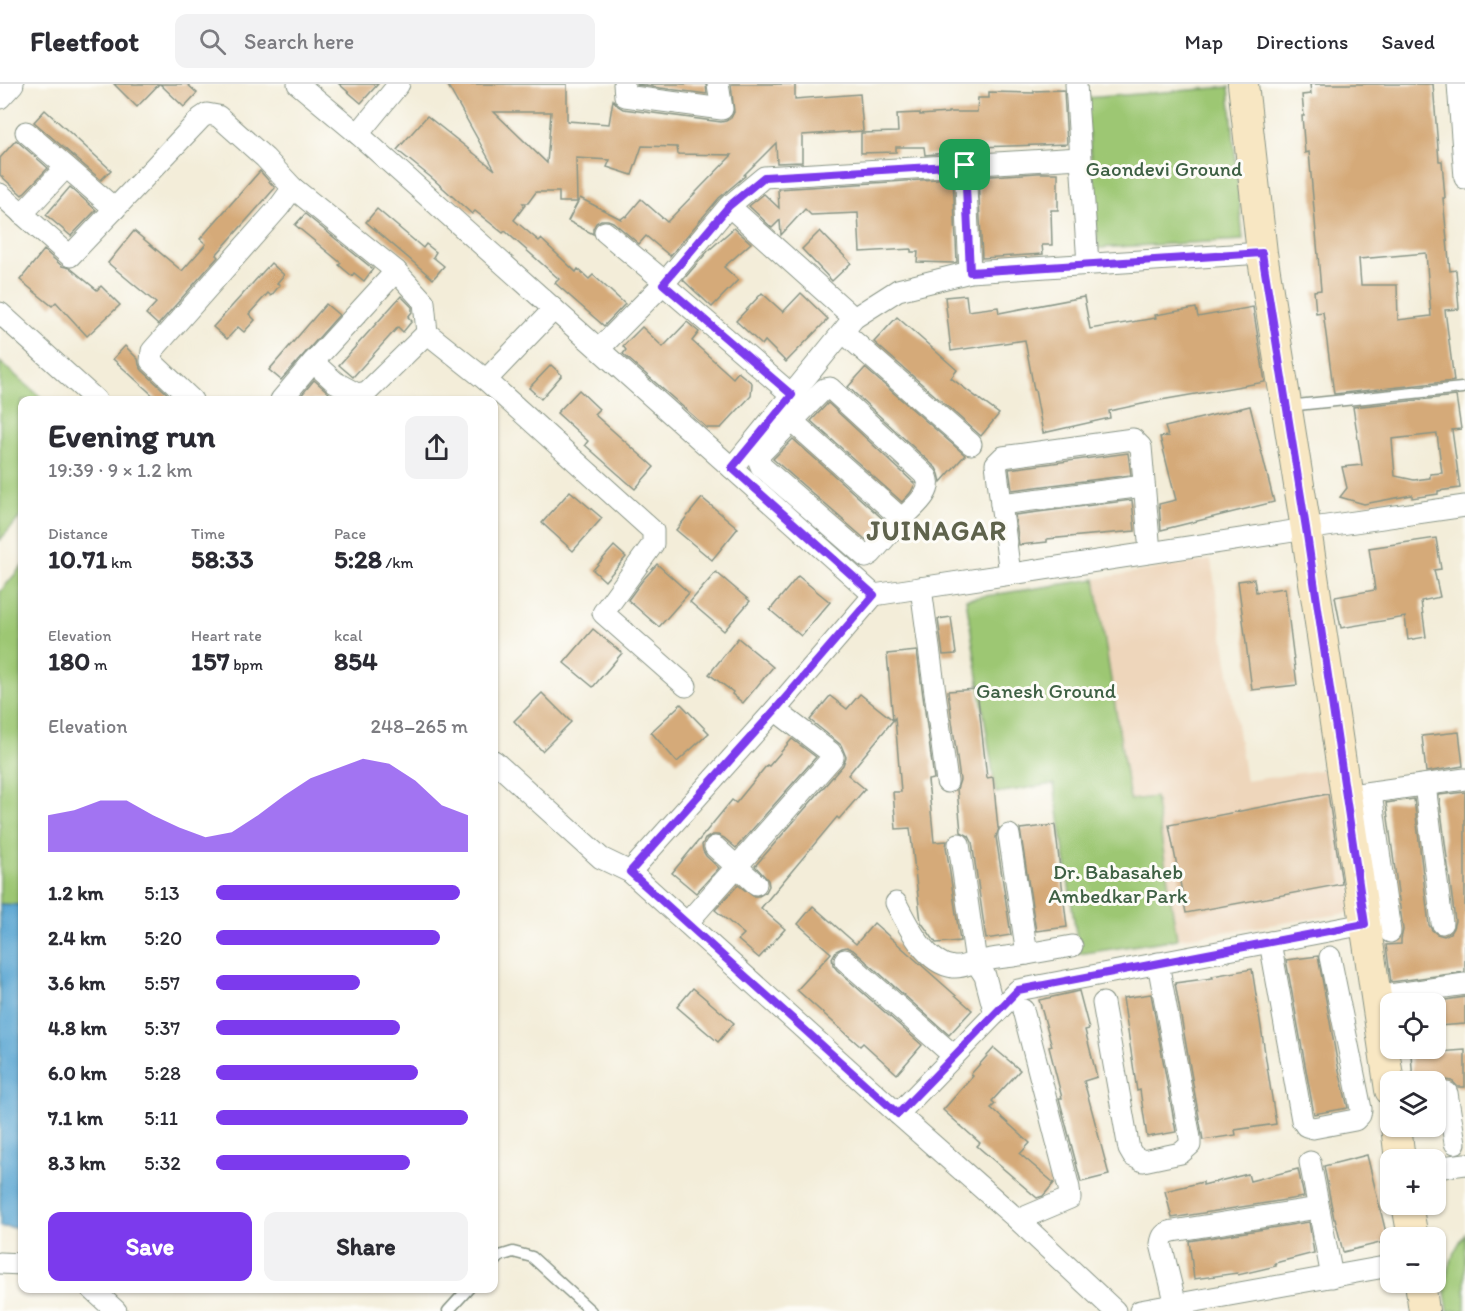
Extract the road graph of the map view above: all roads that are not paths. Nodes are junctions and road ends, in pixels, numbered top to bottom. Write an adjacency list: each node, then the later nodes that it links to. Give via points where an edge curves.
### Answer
1 (13, 84): 9 (street)
2 (298, 84): 11 (street)
3 (399, 84): 11 (street)
4 (624, 84): 5 (street, via 625,96 723,109)
5 (718, 84)
6 (1076, 84): 12 (street)
7 (1243, 84): 22 (main road)
8 (1458, 84): 15 (street)
9 (0, 98)
10 (26, 132): 14 (street)
11 (358, 134): 27 (street)
12 (1080, 158): 13 (street); 23 (street)
13 (965, 165): 18 (street, via 764,177); 25 (street)
14 (66, 167): 19 (street); 20 (street)
15 (1465, 178)
16 (293, 188): 19 (street, via 218,116 207,114); 24 (street); 36 (street, via 152,351 151,361)
17 (0, 194): 20 (street)
18 (729, 206): 26 (street); 29 (street)
19 (114, 209): 20 (street, via 70,256)
20 (22, 214)
21 (604, 232): 26 (street)
22 (1262, 253): 23 (street); 38 (main road)
23 (1088, 264): 25 (street)
24 (396, 271): 30 (street, via 424,302); 32 (street)
25 (970, 272): 29 (street, via 898,290)
26 (664, 283): 31 (street); 39 (street)
27 (554, 309): 31 (street); 33 (street)
28 (0, 313): 35 (street)
29 (849, 325): 39 (street); 40 (street)
30 (427, 333): 32 (street, via 367,392 357,394 335,382); 33 (street)
31 (599, 349): 41 (street)
32 (313, 362): 37 (street)
33 (486, 380): 51 (street, via 653,531 653,544 603,614)
34 (1462, 388): 38 (lane)
35 (92, 396)
36 (188, 396)
37 (284, 396)
38 (1287, 406): 46 (main road)
39 (788, 409): 41 (street); 45 (street); 45 (street, via 830,388 927,477 926,494); 45 (street, via 760,454 761,466 866,556)
40 (971, 444)
41 (732, 468): 50 (street)
42 (1144, 486): 43 (street); 43 (street, via 1141,447 1133,439 1003,457 996,464); 47 (street)
43 (1001, 504): 48 (street)
44 (1465, 506): 46 (street)
45 (902, 519)
46 (1306, 528): 47 (street); 57 (main road)
47 (1150, 552): 48 (street)
48 (1010, 574): 49 (street)
49 (921, 588): 50 (street); 55 (street)
50 (874, 595): 52 (street)
51 (686, 686)
52 (775, 710): 61 (street, via 833,757); 62 (street)
53 (498, 765): 62 (street, via 601,858)
54 (1465, 779): 56 (street)
55 (947, 782)
56 (1425, 785): 57 (street); 66 (street)
57 (1358, 794): 67 (main road)
58 (1009, 835): 70 (street)
59 (959, 844): 73 (street)
60 (715, 847): 61 (street)
61 (737, 866): 63 (street); 65 (street)
62 (630, 872): 65 (street)
63 (756, 884)
64 (897, 903): 73 (street, via 919,944 943,964 962,967)
65 (687, 923): 83 (street)
66 (1442, 923)
67 (1377, 928): 68 (street); 76 (main road)
68 (1270, 942): 71 (street, via 1302,1120 1313,1128 1355,1120 1361,1109); 74 (street)
69 (1072, 946): 70 (street)
70 (1027, 954): 73 (street)
71 (1330, 957)
72 (845, 960): 80 (street)
73 (976, 962): 79 (street, via 985,976)
74 (1158, 963): 77 (street, via 1190,1138 1190,1145 1181,1153 1143,1161 1129,1149); 79 (street, via 1018,990)
75 (1465, 984): 76 (street)
76 (1376, 997): 81 (main road)
77 (1103, 1003)
78 (1023, 1010): 89 (street, via 1070,1198)
79 (995, 1014): 80 (street)
80 (954, 1056): 83 (street)
81 (1387, 1071)
82 (1449, 1093): 84 (street)
83 (898, 1114): 89 (street)
84 (1455, 1143)
85 (1310, 1162): 88 (street)
86 (1465, 1164): 87 (street)
87 (1446, 1167)
88 (1318, 1208): 94 (street); 98 (street, via 1166,1233 1161,1244)
89 (1018, 1220): 102 (street)
90 (498, 1258): 101 (lane, via 513,1252 532,1257)
91 (0, 1263): 92 (street)
92 (18, 1264)
93 (1380, 1268): 94 (street)
94 (1332, 1277): 98 (street)
95 (96, 1293): 99 (street)
96 (464, 1293): 100 (lane)
97 (1422, 1293): 104 (main road)
98 (1176, 1305): 103 (street)
99 (116, 1311)
100 (448, 1311)
101 (591, 1311)
102 (1115, 1311)
103 (1140, 1311)
104 (1424, 1311)

